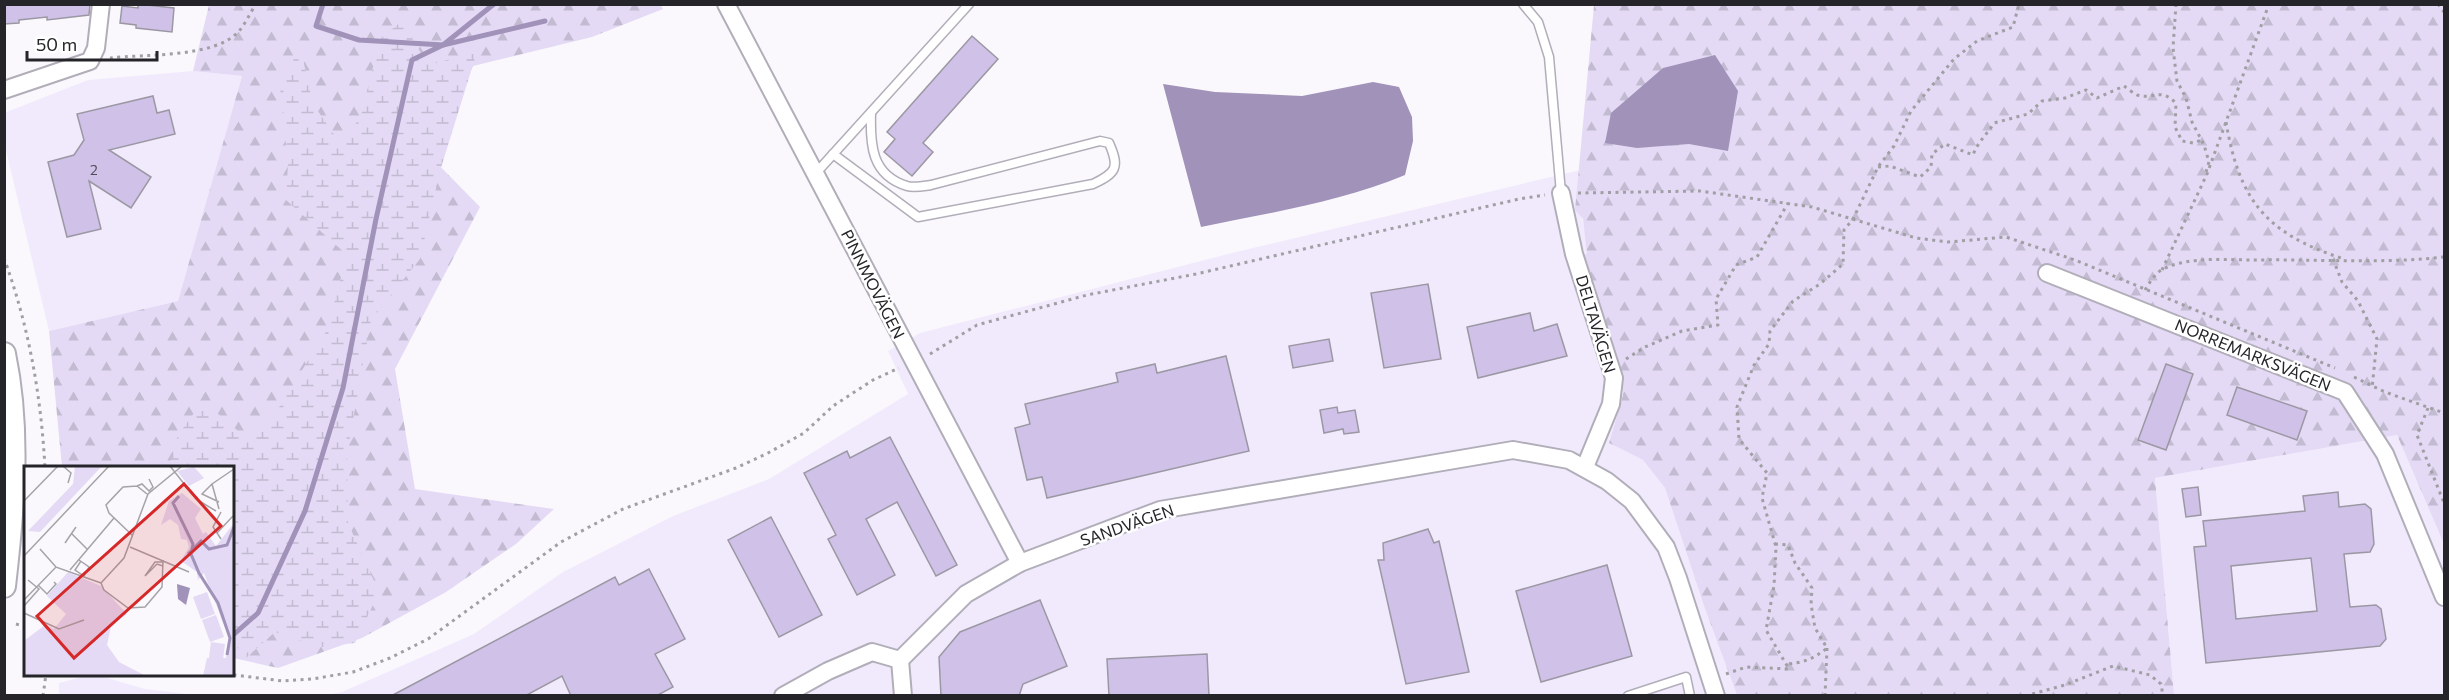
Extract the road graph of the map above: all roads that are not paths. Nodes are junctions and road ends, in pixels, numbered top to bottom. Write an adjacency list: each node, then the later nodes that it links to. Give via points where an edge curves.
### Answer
1 (101, 4): 5 (street, via 96,48 90,61)
2 (726, 4): 8 (street, PINNMOVÄGEN)
3 (969, 4): 6 (lane)
4 (1523, 4): 9 (lane, via 1538,22 1550,57)
5 (4, 90)
6 (871, 113): 7 (lane); 7 (lane, via 870,142 875,161 890,177 909,187 931,185 1100,141 1109,143 1115,167 1111,176 1093,184 918,217)
7 (833, 154): 8 (lane)
8 (816, 173): 13 (street, PINNMOVÄGEN)
9 (1561, 193): 12 (street, DELTAVÄGEN, via 1574,254 1614,378 1611,404)
10 (2048, 273): 15 (street, NORREMARKSVÄGEN, via 2345,392 2385,454)
11 (4, 354): 14 (street, via 10,380 15,452)
12 (1585, 467): 13 (street, SANDVÄGEN, via 1569,460 1513,450 1160,510); 17 (street, via 1632,501 1666,547)
13 (1020, 563): 16 (street, SANDVÄGEN, via 966,594)
14 (4, 586)
15 (2445, 597)
16 (900, 660): 18 (street, via 872,652); 19 (street)
17 (1713, 688)
18 (783, 696)
19 (903, 696)
20 (1628, 696): 21 (lane, via 1686,677)
21 (1690, 696)

